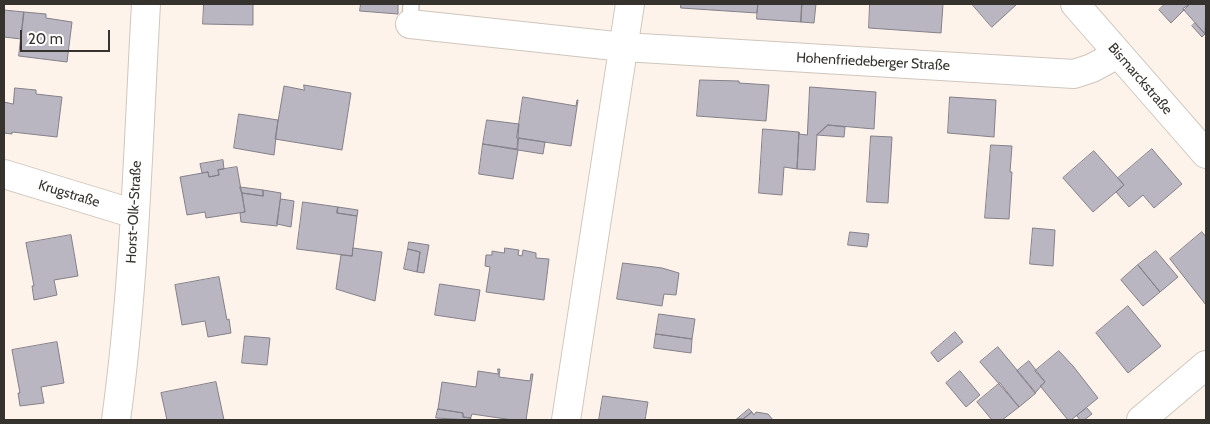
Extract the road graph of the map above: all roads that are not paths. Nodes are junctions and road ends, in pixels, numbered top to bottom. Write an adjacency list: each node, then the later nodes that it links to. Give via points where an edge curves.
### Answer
1 (146, 4): 9 (street, Horst-Olk-Straße)
2 (630, 4): 5 (street)
3 (1075, 4): 6 (street, Bismarckstraße)
4 (411, 14): 5 (street, Hohenfriedeberger Straße)
5 (624, 47): 6 (street, Hohenfriedeberger Straße, via 1074,74); 12 (street)
6 (1118, 54): 7 (street, Bismarckstraße)
7 (1206, 154)
8 (4, 174): 9 (street, Krugstraße)
9 (134, 214): 11 (street, Horst-Olk-Straße, via 124,360)
10 (1206, 365): 13 (street)
11 (116, 420)
12 (566, 420)
13 (1140, 420)

